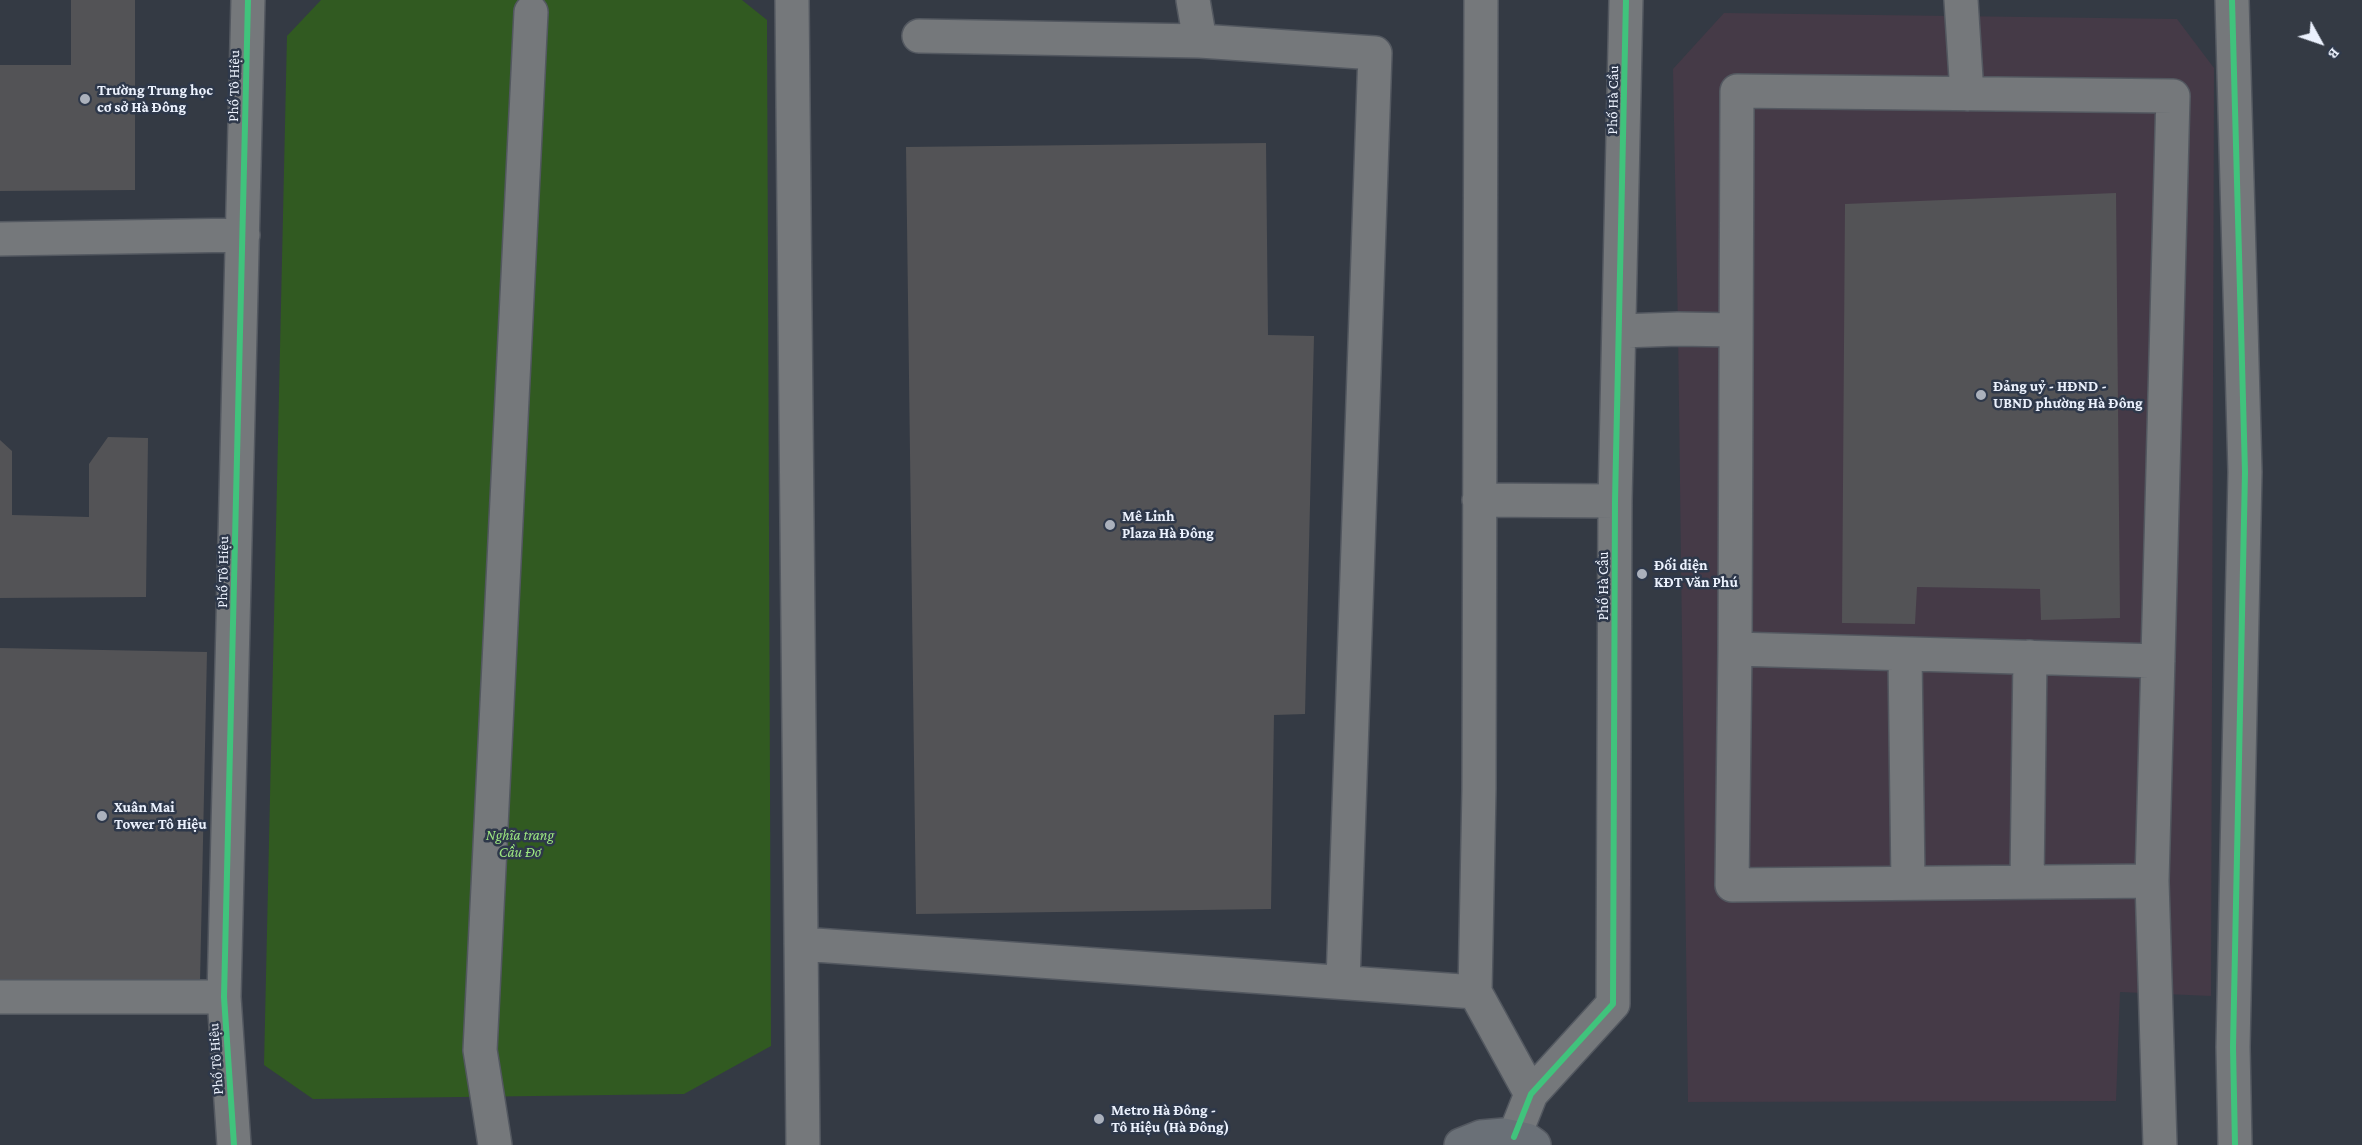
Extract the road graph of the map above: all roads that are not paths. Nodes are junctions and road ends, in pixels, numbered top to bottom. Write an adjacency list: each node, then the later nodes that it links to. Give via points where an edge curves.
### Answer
1 (248, 0): 12 (street, Phố Tô Hiệu)
2 (792, 0): 25 (street)
3 (1193, 0): 10 (street)
4 (1481, 0): 16 (street)
5 (1626, 0): 15 (street, Phố Hà Cầu)
6 (1961, 0): 11 (street)
7 (2232, 0): 37 (street, via 2245,472 2233,1035)
8 (531, 12): 33 (street, via 480,1050)
9 (920, 36): 10 (street)
10 (1200, 41): 26 (street, via 1375,53)
11 (1966, 94): 14 (street, via 1737,91); 21 (street, via 2173,96)
12 (243, 236): 13 (street); 29 (street, Phố Tô Hiệu)
13 (0, 239)
14 (1736, 330): 15 (street); 18 (street)
15 (1621, 331): 17 (street, Phố Hà Cầu)
16 (1479, 500): 17 (street); 27 (street)
17 (1616, 501): 30 (street, Phố Hà Cầu, via 1613,1004)
18 (1735, 649): 19 (street); 24 (street, via 1732,885)
19 (1905, 654): 20 (street); 24 (street)
20 (2030, 657): 21 (street); 23 (street)
21 (2158, 661): 22 (street)
22 (2152, 880): 23 (street); 36 (street)
23 (2027, 881): 24 (street)
24 (1908, 883)
25 (801, 944): 26 (street); 34 (street)
26 (1343, 982): 27 (street)
27 (1475, 992): 30 (street)
28 (0, 997): 29 (street)
29 (224, 998): 32 (street, Phố Tô Hiệu)
30 (1531, 1094): 31 (street, Phố Hà Cầu)
31 (1524, 1141): 35 (main road, via 1504,1135 1481,1137)
32 (234, 1145)
33 (495, 1145)
34 (803, 1145)
35 (1461, 1145)
36 (2160, 1145)
37 (2235, 1145)

